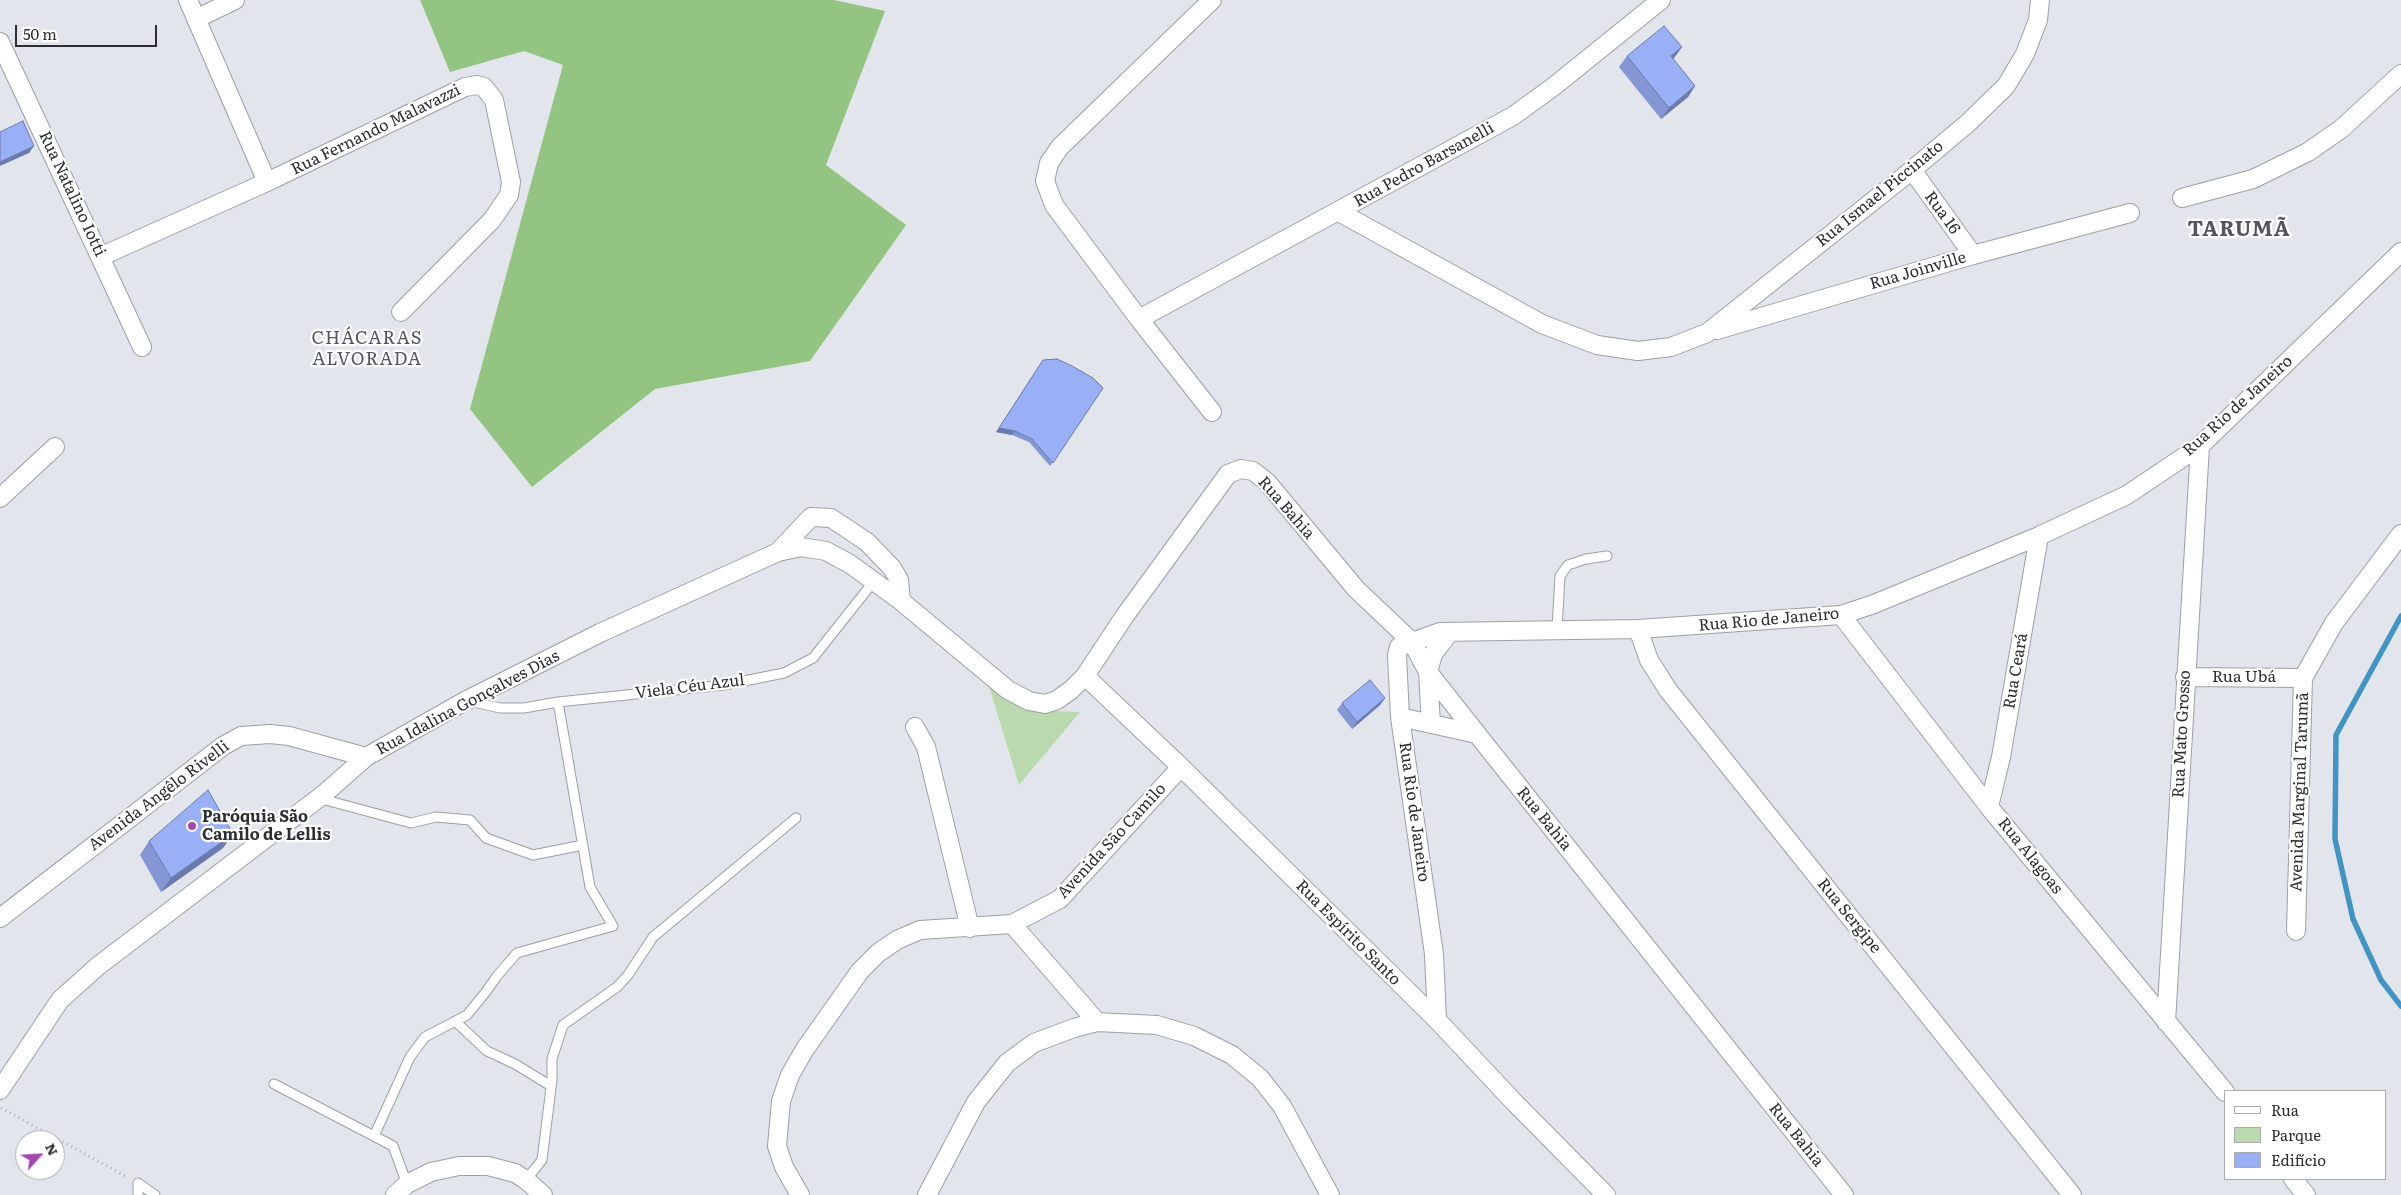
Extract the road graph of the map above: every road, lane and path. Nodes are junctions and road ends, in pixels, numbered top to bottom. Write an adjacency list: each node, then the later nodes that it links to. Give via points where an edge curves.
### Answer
1 (188, 0): 6 (street)
2 (235, 0): 6 (street)
3 (1212, 0): 18 (street, via 1060,147 1049,163 1045,181 1054,205)
4 (1662, 0): 12 (street, Rua Pedro Barsanelli, via 1513,116)
5 (2040, 0): 9 (street, Rua Ismael Piccinato, via 2038,20 2026,54 2006,86)
6 (196, 19): 10 (street)
7 (0, 42): 16 (street, Rua Natalino Iotti)
8 (2401, 74): 11 (street, via 2341,129 2308,152 2253,179)
9 (1912, 170): 15 (street, Rua 16); 19 (street, Rua Ismael Piccinato)
10 (267, 182): 16 (street, Rua Fernando Malavazzi); 17 (street, Rua Fernando Malavazzi, via 465,87 484,87 494,100 511,182 509,195 492,220)
11 (2182, 198)
12 (1339, 212): 18 (street, Rua Pedro Barsanelli); 19 (street, Rua Ismael Piccinato, via 1542,324 1597,345 1638,351 1671,347)
13 (2130, 213): 15 (street, Rua Joinville)
14 (2401, 252): 22 (street, Rua Rio de Janeiro)
15 (1973, 255): 19 (street, Rua Joinville)
16 (102, 256): 20 (street, Rua Natalino Iotti)
17 (401, 312)
18 (1139, 319): 21 (street)
19 (1707, 333)
20 (142, 346)
21 (1212, 412)
22 (2200, 446): 26 (street, Rua Rio de Janeiro, via 2127,495); 38 (street, Rua Mato Grosso)
23 (55, 447): 24 (street)
24 (0, 498)
25 (2401, 534): 39 (street, Avenida Marginal Tarumã, via 2334,623)
26 (2039, 536): 31 (street, Rua Rio de Janeiro); 49 (street, Rua Ceará, via 2001,757)
27 (778, 552): 29 (street, Rua Idalina Gonçalves Dias, via 801,547 826,551); 30 (street, Rua Idalina Gonçalves Dias, via 811,517 830,518 867,542 892,568 899,580); 40 (street, Rua Idalina Gonçalves Dias)
28 (1608, 556): 33 (lane, via 1568,566 1560,576)
29 (874, 581): 30 (street, Rua Idalina Gonçalves Dias); 41 (lane, Viela Céu Azul, via 824,647 798,668 724,685)
30 (901, 600): 37 (street, via 1008,690 1029,701 1045,704 1057,700)
31 (1841, 616): 32 (street, Rua Rio de Janeiro); 49 (street, Rua Alagoas)
32 (1638, 629): 33 (street, Rua Rio de Janeiro); 78 (street, Rua Sergipe, via 1649,660 1668,690)
33 (1557, 630): 34 (street, Rua Rio de Janeiro)
34 (1450, 632): 35 (street, Rua Rio de Janeiro); 36 (street, via 1433,654)
35 (1412, 642): 36 (street, Rua Bahia); 37 (street, Rua Bahia, via 1356,589 1267,482 1253,471 1241,469 1228,474); 42 (street, Rua Rio de Janeiro, via 1400,646 1397,654)
36 (1428, 672): 43 (street); 45 (street, Rua Bahia)
37 (1085, 676): 47 (street, Rua Espírito Santo)
38 (2185, 677): 39 (street, Rua Ubá); 59 (street, Rua Mato Grosso)
39 (2303, 678): 55 (street, Avenida Marginal Tarumã)
40 (465, 701): 41 (lane, Viela Céu Azul, via 500,708); 46 (street, Rua Idalina Gonçalves Dias)
41 (558, 702): 51 (lane)
42 (1400, 717): 43 (street); 56 (street, Rua Rio de Janeiro, via 1434,954)
43 (1431, 724): 45 (street)
44 (915, 726): 54 (street, via 926,747)
45 (1477, 734): 77 (street, Rua Bahia)
46 (366, 757): 48 (street, Rua Idalina Gonçalves Dias); 52 (street, Avenida Angêlo Rivelli, via 288,736 241,736 223,746)
47 (1181, 767): 53 (street, Avenida São Camilo, via 1060,899); 56 (street, Rua Espírito Santo)
48 (318, 798): 51 (lane, via 411,823 436,817 470,820 486,838 533,855); 62 (street, Rua Idalina Gonçalves Dias, via 80,981 60,1000)
49 (1989, 807): 59 (street, Rua Alagoas)
50 (796, 818): 61 (lane, via 653,937 628,975 616,987 563,1025 552,1059)
51 (583, 845): 57 (lane, via 590,887 614,926 517,953 467,1015)
52 (0, 918)
53 (1012, 924): 54 (street, Avenida São Camilo); 58 (street)
54 (970, 928): 73 (street, Avenida São Camilo, via 920,930 878,953 860,971 805,1049 790,1075 781,1101 777,1146 784,1167)
55 (2296, 931)
56 (1437, 1020): 76 (street, Rua Espírito Santo)
57 (455, 1021): 61 (lane, via 487,1051); 65 (lane, via 426,1036 410,1057)
58 (1097, 1022): 74 (street, via 1034,1043 1007,1063 976,1102); 75 (street, via 1157,1025 1194,1036 1232,1055 1260,1078 1282,1106)
59 (2166, 1022): 63 (street, Rua Alagoas)
60 (274, 1084): 65 (lane)
61 (551, 1086): 66 (lane, via 542,1160)
62 (0, 1090)
63 (2224, 1091)
64 (0, 1108): 68 (path)
65 (374, 1136): 69 (lane, via 392,1146)
66 (526, 1180): 69 (street, via 515,1173 488,1166 459,1166 431,1172); 72 (street)
67 (2294, 1180): 79 (street)
68 (138, 1183): 70 (lane); 71 (lane)
69 (401, 1189)
70 (138, 1195)
71 (155, 1195)
72 (543, 1195)
73 (800, 1195)
74 (927, 1195)
75 (1330, 1195)
76 (1606, 1195)
77 (1844, 1195)
78 (2072, 1195)
79 (2306, 1195)

